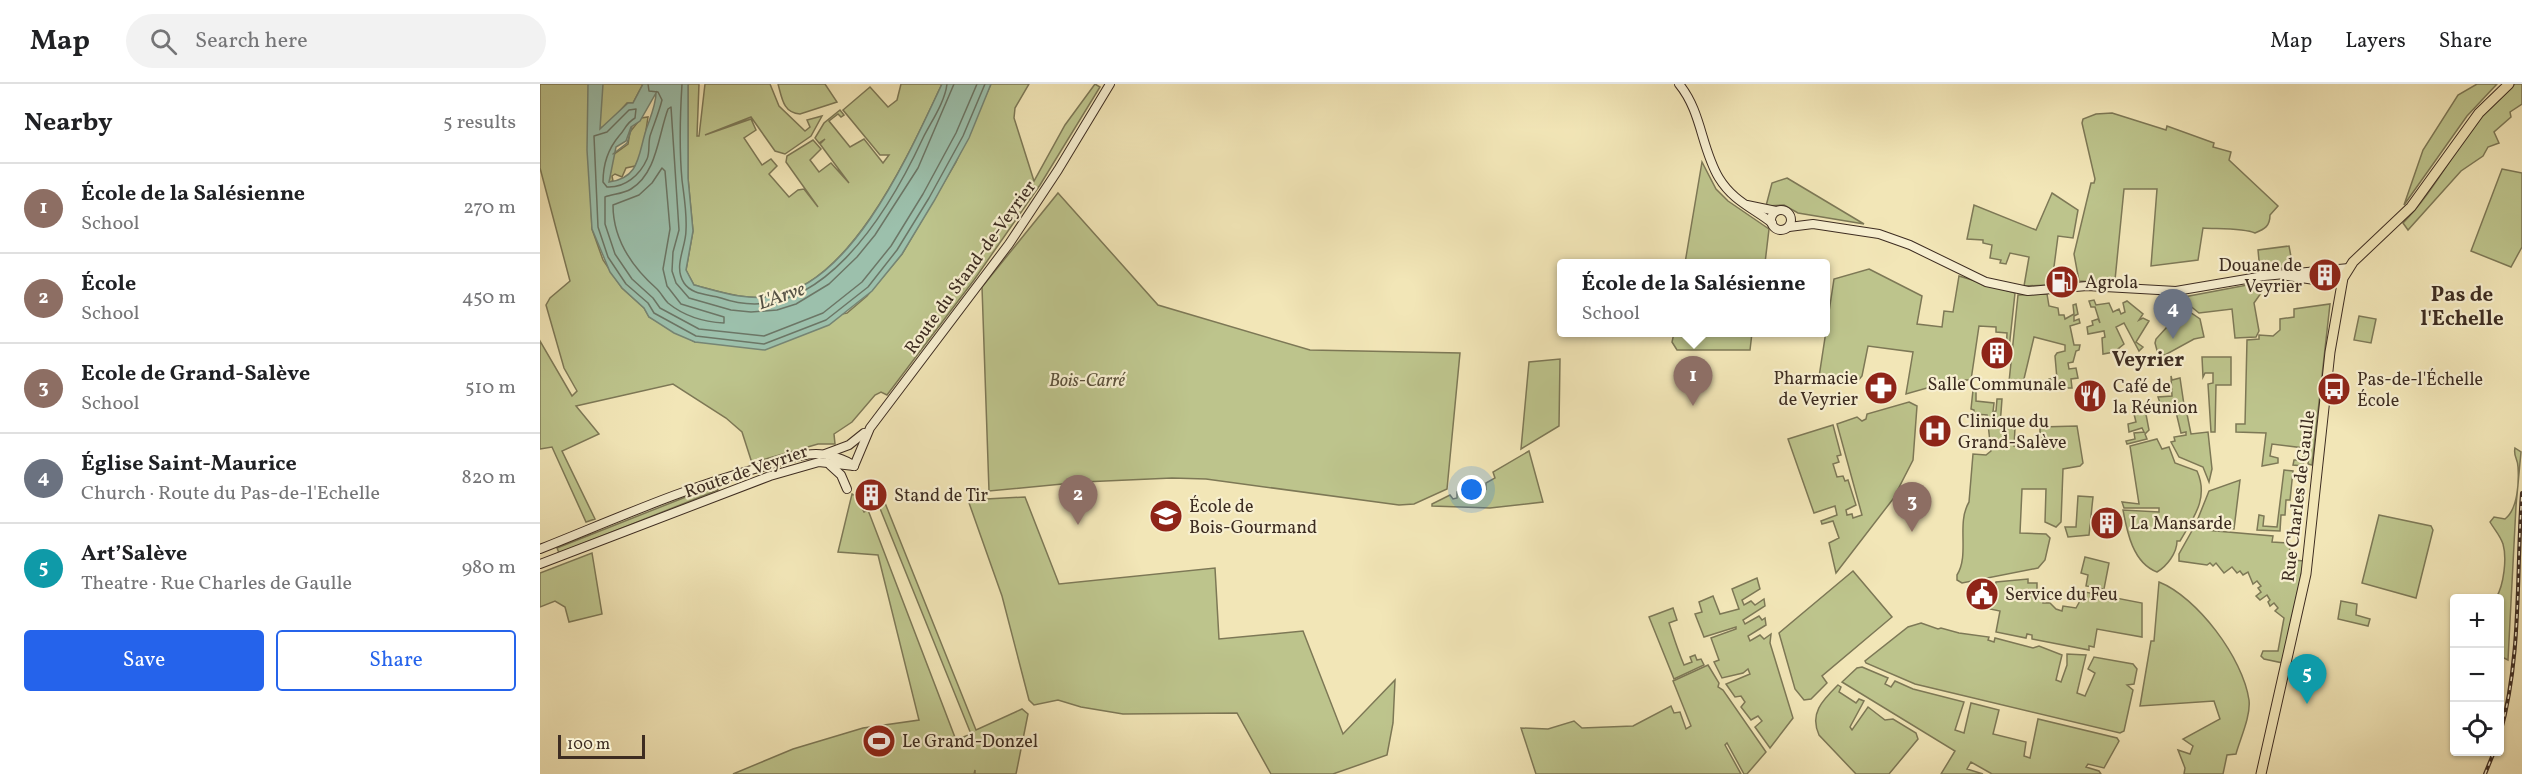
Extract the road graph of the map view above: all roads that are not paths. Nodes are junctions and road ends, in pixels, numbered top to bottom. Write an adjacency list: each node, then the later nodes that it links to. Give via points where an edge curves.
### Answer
1 (1110, 84): 13 (main road, Route du Stand-de-Veyrier, via 1005,249)
2 (1679, 84): 4 (main road, via 1692,104 1719,179)
3 (2509, 84): 10 (main road, via 2479,112 2406,213)
4 (1743, 204): 5 (main road); 7 (main road)
5 (1776, 211): 6 (main road); 7 (main road)
6 (1790, 213): 8 (main road); 9 (main road)
7 (1772, 223): 9 (main road, via 1778,229)
8 (1813, 224): 9 (main road); 11 (main road, via 1889,236 1979,279 2019,290 2087,286 2172,291)
9 (1789, 227)
10 (2347, 270): 11 (main road, via 2319,269); 12 (main road, Rue Charles de Gaulle)
11 (2284, 275): 12 (main road)
12 (2341, 284): 21 (main road, Rue Charles de Gaulle, via 2306,576)
13 (870, 428): 14 (main road); 15 (main road, Route du Stand-de-Veyrier)
14 (824, 459): 15 (main road, Route de Veyrier); 16 (main road, Route de Veyrier, via 793,458); 17 (main road, via 839,472); 18 (main road, Route de Veyrier)
15 (855, 466)
16 (717, 480): 18 (main road); 19 (main road, Route de Veyrier)
17 (847, 489)
18 (723, 493): 20 (main road, Route de Veyrier)
19 (540, 549)
20 (540, 564)
21 (2260, 774)

